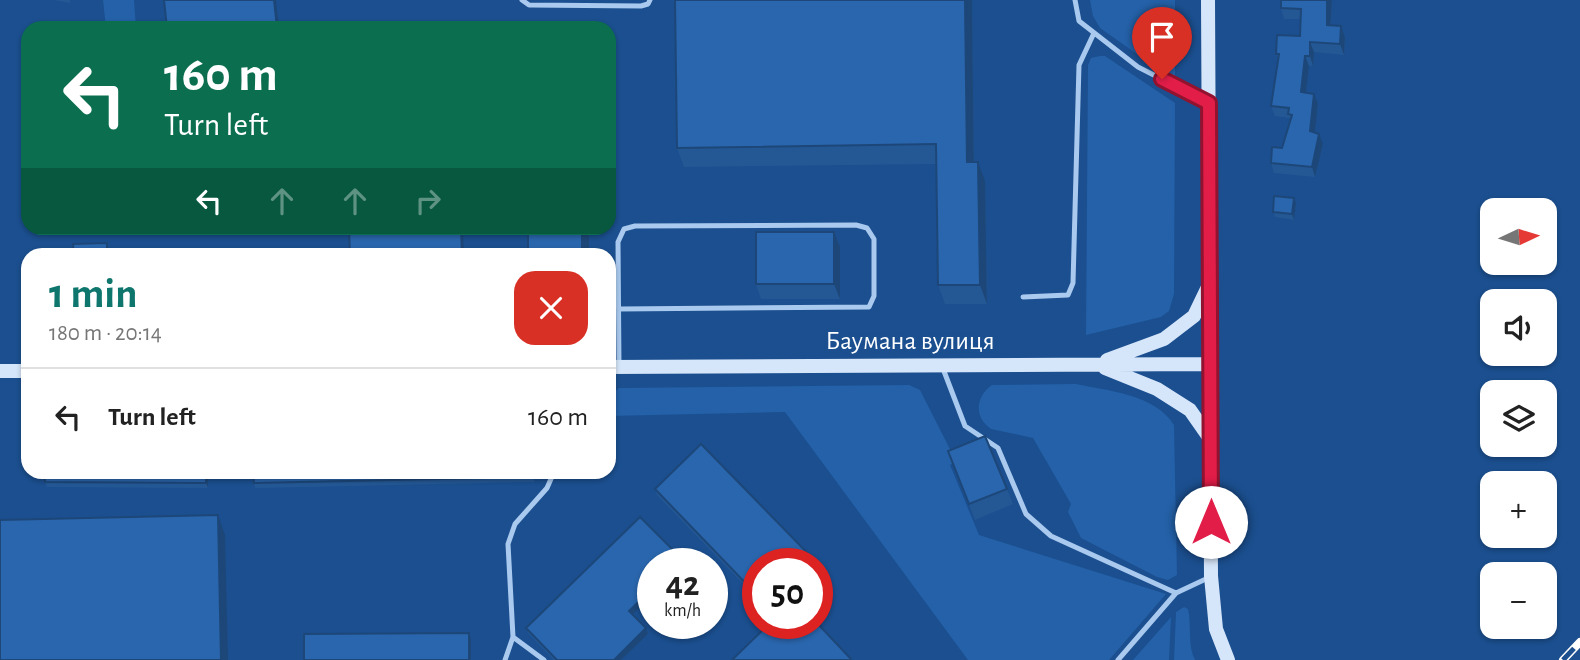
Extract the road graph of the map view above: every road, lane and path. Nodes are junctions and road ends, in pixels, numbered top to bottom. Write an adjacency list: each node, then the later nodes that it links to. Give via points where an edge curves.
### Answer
1 (522, 0): 2 (lane, via 529,5 641,6)
2 (650, 0)
3 (1076, 0): 5 (lane, via 1079,21)
4 (1208, 0): 6 (main road)
5 (1094, 33): 6 (lane, via 1138,67); 8 (lane, via 1079,65 1073,282 1068,295)
6 (1209, 103): 7 (main road)
7 (1210, 283): 12 (main road, via 1194,316 1164,339); 13 (main road)
8 (1024, 297)
9 (619, 309): 9 (lane, via 618,242 624,229 856,225 867,228 874,239 874,296 869,307); 10 (lane)
10 (616, 344)
11 (941, 364): 12 (main road, Баумана вулиця); 14 (main road, Баумана вулиця); 20 (lane, via 965,426 998,448 1026,513 1051,536)
12 (1097, 364): 13 (main road, Баумана вулиця); 17 (main road, via 1157,389 1190,410)
13 (1211, 365): 17 (main road)
14 (616, 367)
15 (0, 371): 16 (main road)
16 (21, 371)
17 (1211, 440): 19 (main road)
18 (551, 479): 21 (lane, via 514,523 508,544)
19 (1211, 576): 20 (lane); 25 (main road, via 1216,629)
20 (1176, 593): 24 (lane)
21 (513, 637): 22 (lane); 23 (lane)
22 (505, 660)
23 (544, 660)
24 (1118, 660)
25 (1228, 660)

